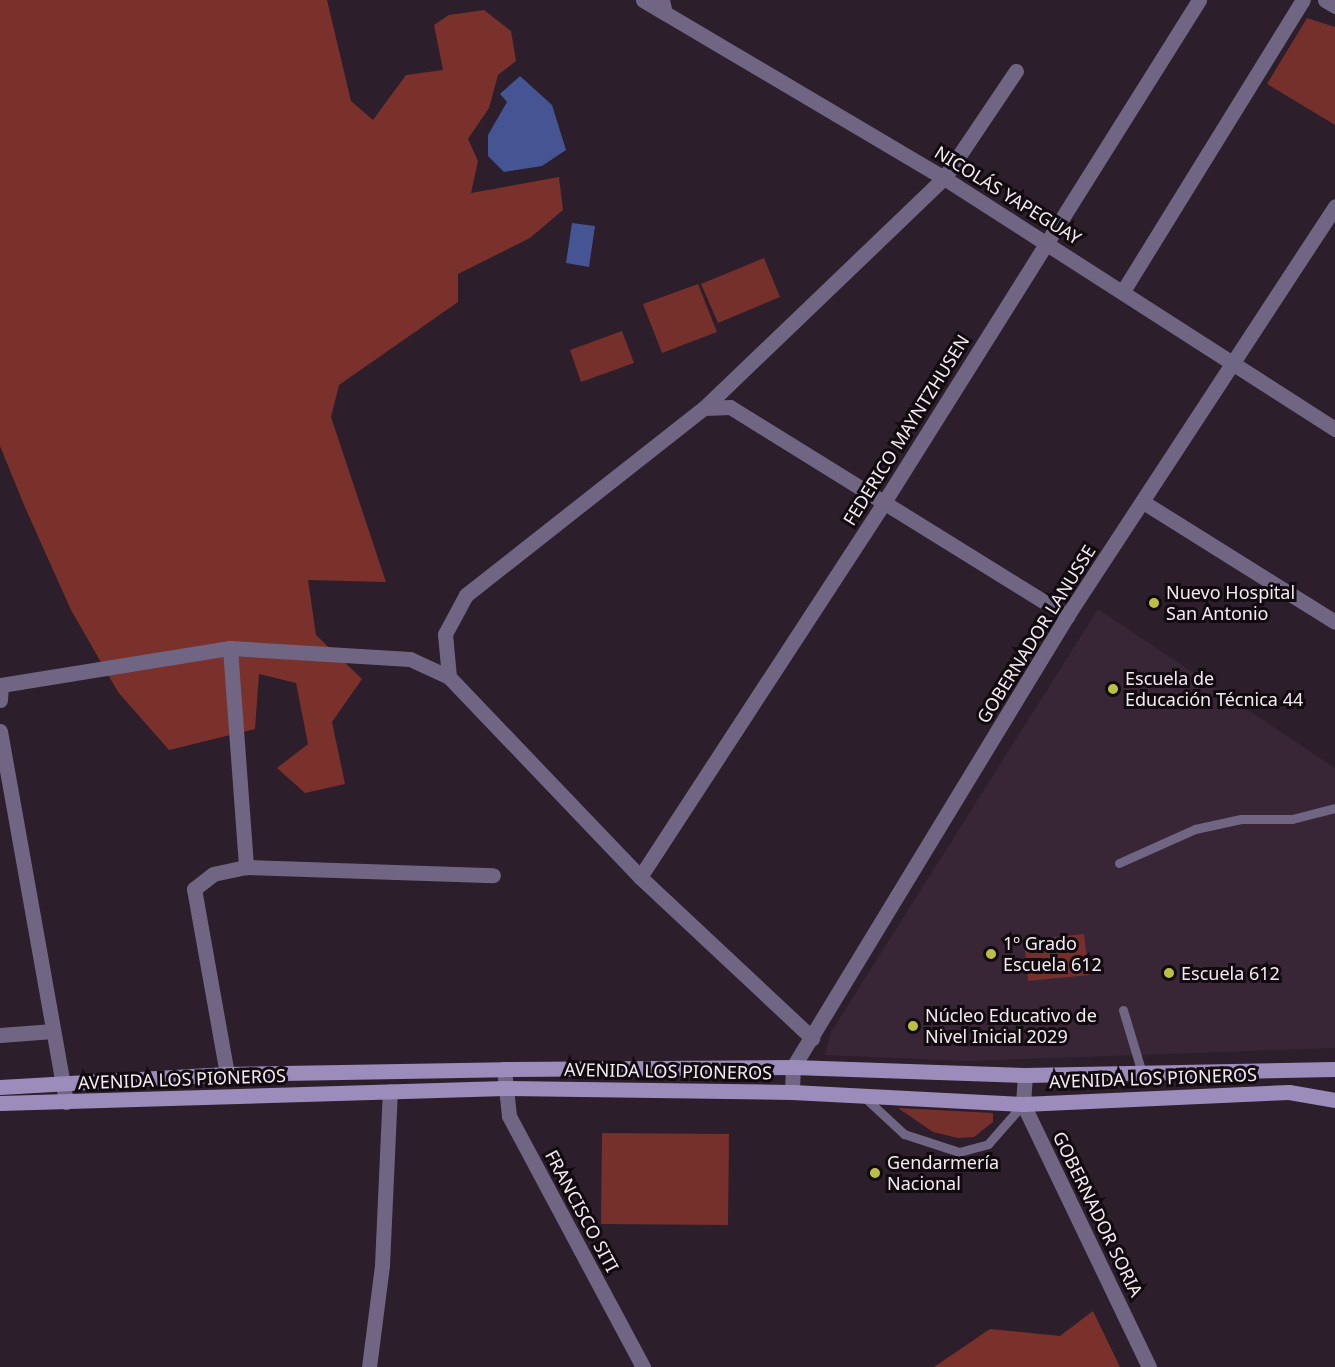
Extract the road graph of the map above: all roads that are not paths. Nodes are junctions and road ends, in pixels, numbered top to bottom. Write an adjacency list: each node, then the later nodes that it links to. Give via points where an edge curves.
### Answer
1 (643, 0): 5 (street, NICOLÁS YAPEGUAY)
2 (1199, 0): 10 (street, FEDERICO MAYNTZHUSEN)
3 (1303, 0): 11 (street)
4 (1325, 0): 6 (street)
5 (663, 6): 8 (street, NICOLÁS YAPEGUAY)
6 (1335, 6)
7 (1016, 70): 8 (street)
8 (944, 178): 10 (street, NICOLÁS YAPEGUAY); 13 (street)
9 (1335, 206): 12 (street, GOBERNADOR LANUSSE)
10 (1046, 241): 11 (street, NICOLÁS YAPEGUAY); 15 (street, FEDERICO MAYNTZHUSEN)
11 (1123, 291): 12 (street, NICOLÁS YAPEGUAY)
12 (1234, 362): 14 (street, NICOLÁS YAPEGUAY); 16 (street, GOBERNADOR LANUSSE)
13 (704, 408): 15 (street, via 730,407); 20 (street, via 466,595 445,634)
14 (1335, 429)
15 (886, 499): 17 (street); 28 (street, FEDERICO MAYNTZHUSEN)
16 (1143, 502): 17 (street, GOBERNADOR LANUSSE); 18 (street)
17 (1067, 616): 32 (street, GOBERNADOR LANUSSE)
18 (1335, 622)
19 (230, 648): 20 (street, via 410,659); 21 (street); 26 (street)
20 (449, 678): 28 (street)
21 (1, 685): 22 (street)
22 (0, 700)
23 (0, 731): 30 (street)
24 (1335, 808): 25 (lane, via 1292,819 1241,819 1195,829)
25 (1119, 863)
26 (246, 867): 27 (street); 37 (street, via 213,874 194,890)
27 (493, 875)
28 (640, 877): 32 (street)
29 (1123, 1010): 36 (lane)
30 (53, 1031): 31 (street); 39 (street)
31 (0, 1035)
32 (812, 1038): 33 (street, GOBERNADOR LANUSSE)
33 (793, 1067): 34 (main road, AVENIDA LOS PIONEROS); 38 (main road, AVENIDA LOS PIONEROS); 43 (street)
34 (504, 1069): 37 (main road, AVENIDA LOS PIONEROS); 41 (street, FRANCISCO SITI)
35 (1335, 1070): 36 (main road, AVENIDA LOS PIONEROS)
36 (1142, 1073): 38 (main road, AVENIDA LOS PIONEROS)
37 (227, 1074): 39 (main road, AVENIDA LOS PIONEROS)
38 (1025, 1075): 48 (street, GOBERNADOR SORIA)
39 (65, 1082): 40 (main road, AVENIDA LOS PIONEROS); 46 (street)
40 (0, 1087)
41 (505, 1088): 42 (main road, AVENIDA LOS PIONEROS); 43 (main road, AVENIDA LOS PIONEROS); 50 (street, FRANCISCO SITI, via 509,1116)
42 (390, 1091): 46 (main road, AVENIDA LOS PIONEROS); 49 (street, via 382,1265)
43 (792, 1092): 44 (main road, AVENIDA LOS PIONEROS)
44 (863, 1096): 48 (main road, AVENIDA LOS PIONEROS); 48 (lane, via 904,1134 959,1152 988,1143)
45 (1335, 1101): 48 (main road, AVENIDA LOS PIONEROS, via 1289,1092)
46 (66, 1102): 47 (main road, AVENIDA LOS PIONEROS)
47 (0, 1103)
48 (1023, 1104): 51 (street, GOBERNADOR SORIA)
49 (369, 1367)
50 (643, 1367)
51 (1149, 1367)

